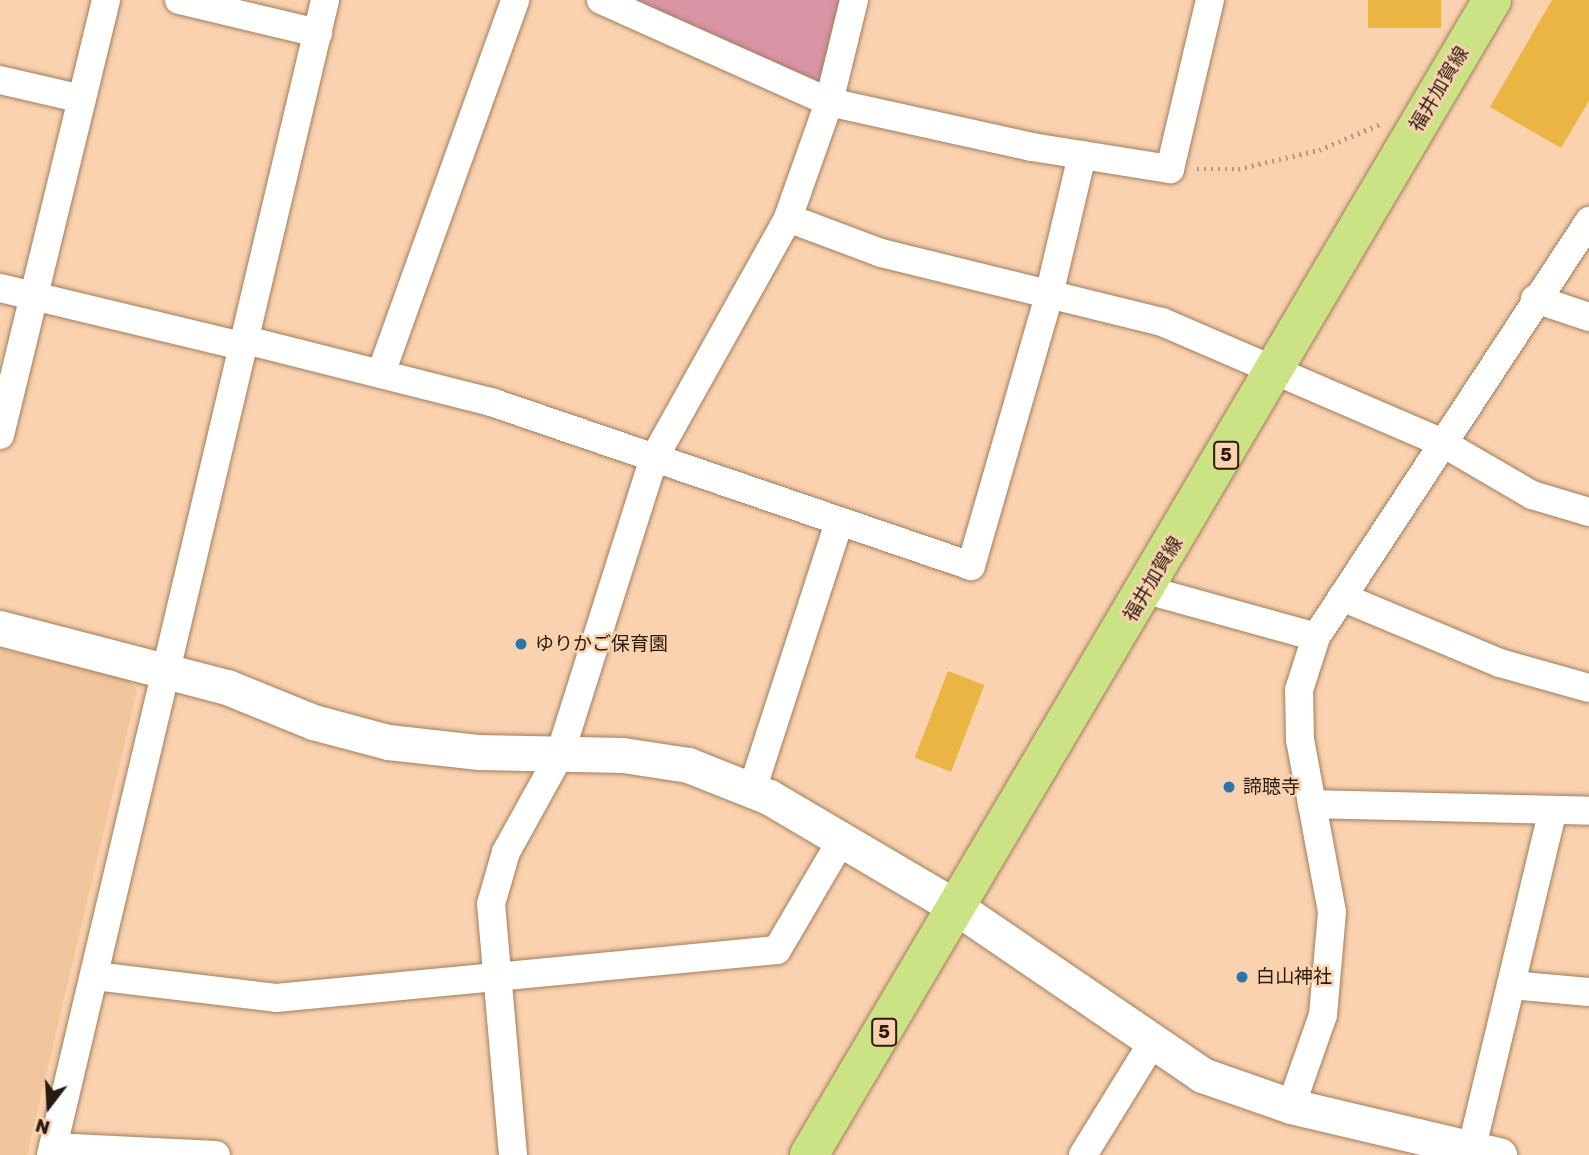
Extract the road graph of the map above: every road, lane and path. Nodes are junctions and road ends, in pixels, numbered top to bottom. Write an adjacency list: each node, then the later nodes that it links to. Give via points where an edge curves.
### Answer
1 (106, 0): 11 (street)
2 (179, 0): 9 (street)
3 (325, 0): 9 (street)
4 (515, 0): 24 (street)
5 (601, 0): 12 (street)
6 (854, 0): 12 (street)
7 (1210, 0): 15 (street)
8 (1492, 0): 13 (main road, 福井加賀線 / 5)
9 (318, 33): 23 (street)
10 (0, 80): 11 (street)
11 (82, 99): 20 (street)
12 (829, 102): 14 (street); 16 (street)
13 (1429, 104): 15 (path, via 1320,150 1238,169); 25 (main road, 福井加賀線 / 5)
14 (1082, 155): 15 (street); 19 (street)
15 (1170, 169)
16 (788, 218): 19 (street, via 881,253); 29 (street)
17 (1589, 221): 21 (street)
18 (0, 288): 20 (street)
19 (1049, 295): 25 (street, via 1162,321); 31 (street, via 971,566)
20 (34, 296): 23 (street); 26 (street)
21 (1535, 299): 22 (street); 28 (street)
22 (1589, 317)
23 (246, 343): 24 (street); 36 (street)
24 (381, 373): 29 (street, via 491,402)
25 (1274, 374): 28 (street); 32 (main road, 福井加賀線 / 5)
26 (4, 398): 27 (street)
27 (0, 435)
28 (1441, 442): 30 (street, via 1532,495); 33 (street)
29 (653, 460): 31 (street); 38 (street)
30 (1589, 512)
31 (839, 522): 39 (street)
32 (1147, 590): 35 (street); 44 (main road, 福井加賀線 / 5)
33 (1342, 597): 35 (street); 37 (street, via 1500,663)
34 (0, 628): 36 (street)
35 (1316, 637): 40 (street, via 1299,690 1300,740)
36 (169, 674): 38 (street, via 227,687 313,722 388,742); 46 (street)
37 (1589, 688)
38 (560, 754): 39 (street, via 688,765); 45 (street, via 506,852 491,904)
39 (752, 790): 43 (street)
40 (1312, 804): 41 (street); 50 (street, via 1332,912 1323,1015)
41 (1553, 810): 42 (street); 47 (street)
42 (1589, 811)
43 (841, 841): 44 (street); 45 (street, via 777,950)
44 (959, 909): 49 (street); 55 (main road, 福井加賀線 / 5)
45 (497, 975): 46 (street, via 276,998); 54 (street)
46 (95, 976): 51 (street)
47 (1511, 985): 48 (street); 52 (street)
48 (1589, 992)
49 (1151, 1045): 50 (street, via 1202,1075); 56 (street)
50 (1291, 1106): 52 (street)
51 (52, 1151): 53 (street)
52 (1480, 1153)
53 (216, 1155)
54 (513, 1155)
55 (809, 1155)
56 (1083, 1155)

